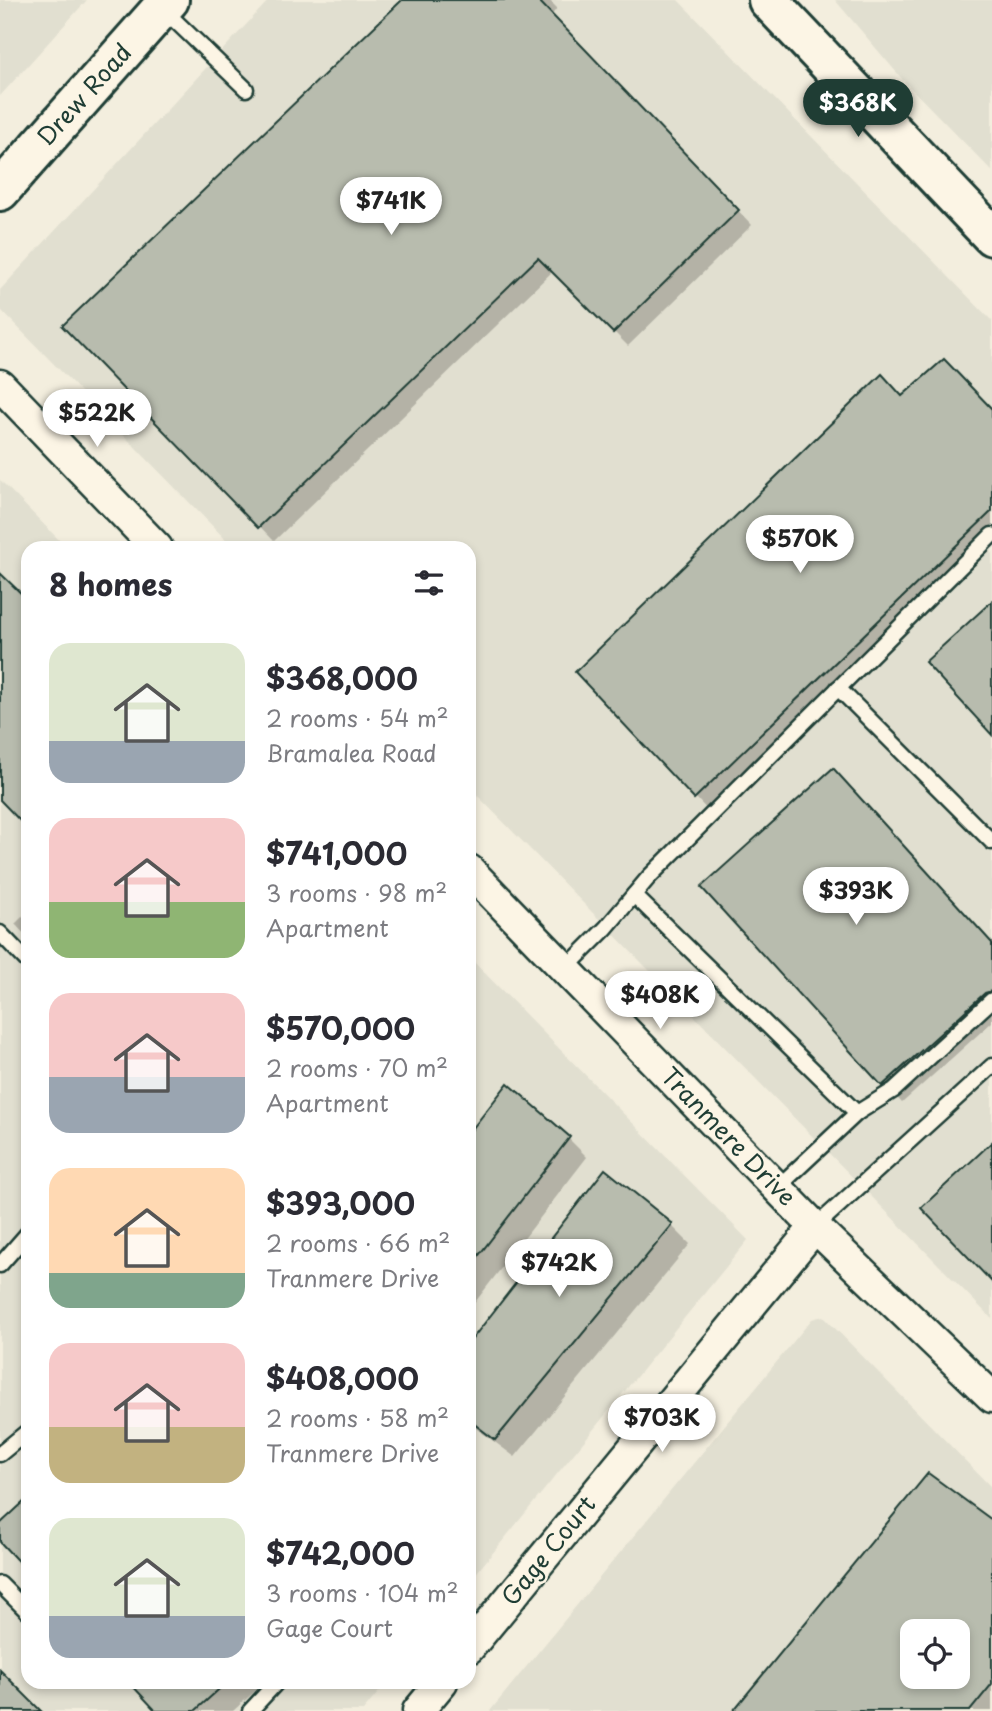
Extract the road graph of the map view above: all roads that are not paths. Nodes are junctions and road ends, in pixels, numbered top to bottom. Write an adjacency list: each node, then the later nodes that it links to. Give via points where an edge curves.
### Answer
1 (768, 0): 5 (main road)
2 (161, 3): 3 (lane); 4 (main road, Drew Road)
3 (246, 89)
4 (0, 191)
5 (992, 236)
6 (0, 385): 8 (street)
7 (992, 535): 9 (lane)
8 (150, 541)
9 (838, 688): 10 (lane); 12 (lane)
10 (992, 842)
11 (476, 877): 15 (street, Tranmere Drive)
12 (634, 895): 15 (lane); 18 (lane)
13 (0, 933): 14 (lane)
14 (21, 955)
15 (565, 969): 19 (street, Tranmere Drive)
16 (992, 1000): 18 (lane, via 894,1090)
17 (992, 1066): 20 (lane)
18 (858, 1114): 19 (lane)
19 (777, 1188): 20 (street, Tranmere Drive)
20 (815, 1227): 23 (street, Tranmere Drive); 28 (street, Gage Court)
21 (21, 1241): 22 (lane)
22 (0, 1265)
23 (992, 1397)
24 (21, 1438): 25 (lane)
25 (0, 1454)
26 (0, 1584): 27 (lane)
27 (21, 1605)
28 (476, 1639)
29 (270, 1689): 31 (lane)
30 (436, 1689): 32 (street)
31 (250, 1711)
32 (418, 1711)

